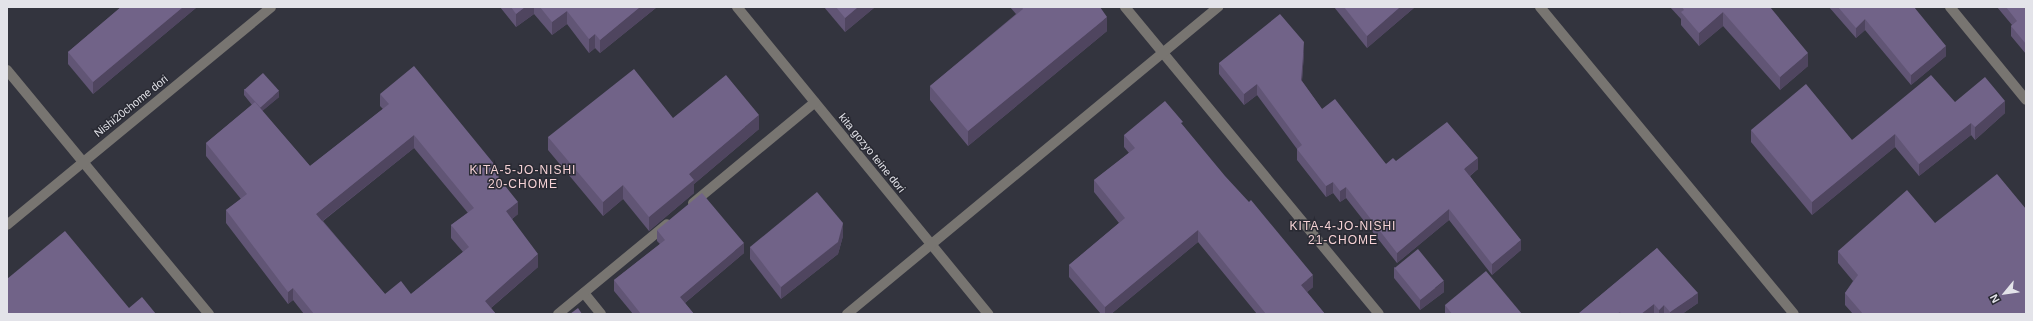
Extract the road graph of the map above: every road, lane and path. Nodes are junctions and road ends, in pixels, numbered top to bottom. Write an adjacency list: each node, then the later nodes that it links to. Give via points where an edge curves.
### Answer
1 (271, 7): 11 (street, Nishi20chome dori)
2 (737, 7): 10 (street, kita gozyo teine dori)
3 (1125, 7): 7 (street)
4 (1218, 7): 7 (street)
5 (1540, 7): 23 (street)
6 (1950, 7): 9 (street)
7 (1163, 53): 15 (street); 22 (street)
8 (7, 70): 11 (street)
9 (2026, 100)
10 (815, 102): 12 (street); 15 (street, kita gozyo teine dori)
11 (82, 162): 14 (street, Nishi20chome dori); 17 (street)
12 (686, 209)
13 (674, 218): 16 (street)
14 (7, 225)
15 (932, 245): 20 (street); 21 (street, kita gozyo teine dori)
16 (584, 293): 18 (street); 19 (street)
17 (209, 314)
18 (558, 314)
19 (602, 314)
20 (847, 314)
21 (988, 314)
22 (1380, 314)
23 (1794, 314)

